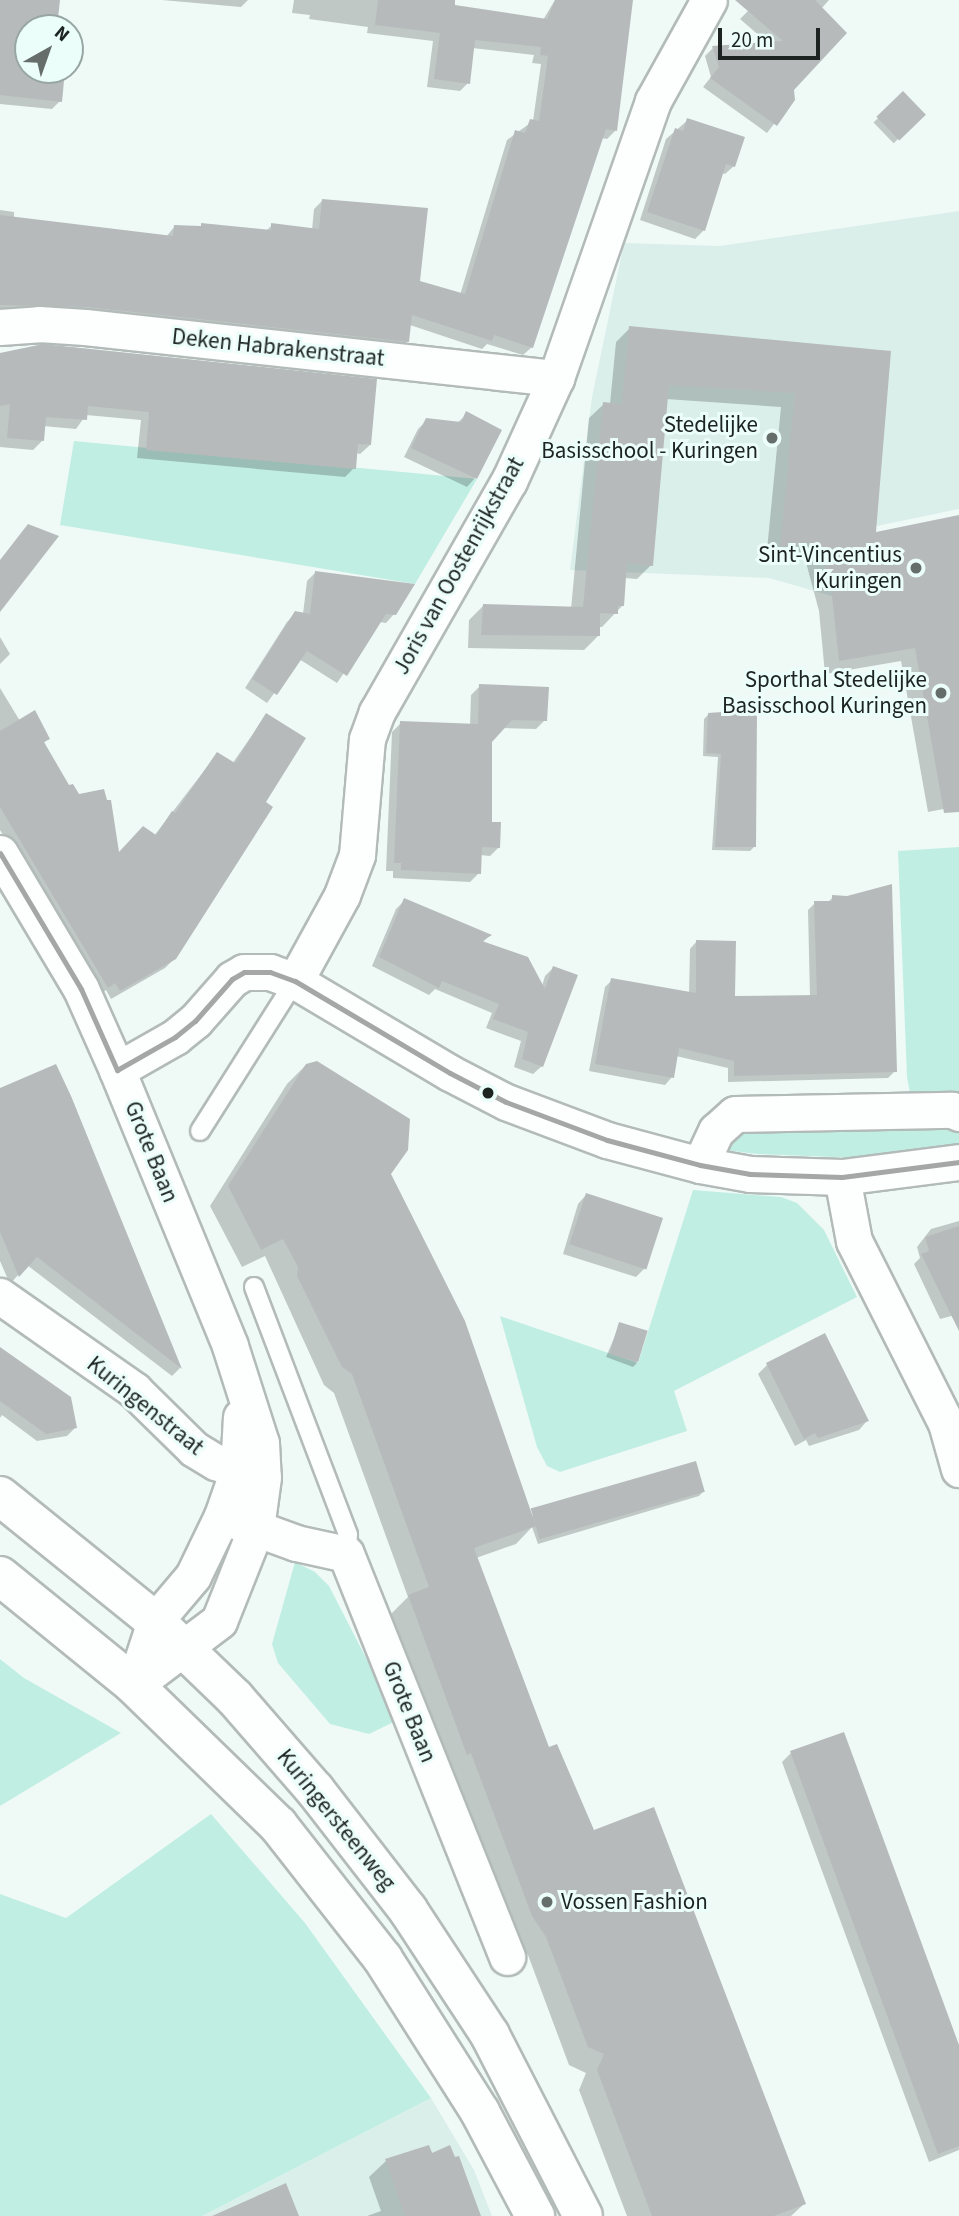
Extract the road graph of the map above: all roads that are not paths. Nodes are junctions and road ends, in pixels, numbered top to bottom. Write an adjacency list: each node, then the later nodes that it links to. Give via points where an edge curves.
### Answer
1 (709, 0): 3 (street, Joris van Oostenrijkstraat, via 653,101)
2 (0, 327): 3 (street, Deken Habrakenstraat, via 85,327)
3 (556, 378): 5 (street, Joris van Oostenrijkstraat, via 509,481 377,712 367,739 357,855 342,895)
4 (0, 853): 6 (street, Grote Baan, via 81,989)
5 (295, 981): 6 (street, via 270,972 244,972 175,1037); 8 (lane, Joris van Oostenrijkstraat); 10 (street, via 506,1102 607,1140)
6 (117, 1070): 15 (street, Grote Baan, via 243,1385 261,1443)
7 (959, 1113): 10 (street, via 735,1114 716,1131)
8 (200, 1130)
9 (959, 1162): 11 (street)
10 (700, 1165): 11 (street, via 750,1174)
11 (842, 1177): 14 (street, via 854,1241 946,1423)
12 (254, 1287): 19 (lane, via 348,1535)
13 (0, 1296): 15 (street, Kuringenstraat, via 134,1390 194,1449)
14 (959, 1469)
15 (250, 1473): 17 (street, Grote Baan); 18 (street, Grote Baan)
16 (0, 1496): 21 (main road, Kuringersteenweg)
17 (222, 1516): 18 (street); 21 (street, Grote Baan, via 193,1576)
18 (256, 1528): 19 (street); 22 (street, Grote Baan, via 219,1621)
19 (346, 1554): 24 (street, Grote Baan)
20 (0, 1576): 23 (main road)
21 (155, 1621): 22 (main road, Kuringersteenweg); 23 (street, Grote Baan)
22 (184, 1648): 23 (street, Grote Baan); 26 (main road, Kuringersteenweg, via 235,1698 315,1790 408,1910 490,2035)
23 (134, 1685): 25 (main road, via 278,1825 383,1959 480,2112)
24 (507, 1957)
25 (535, 2216)
26 (583, 2216)

